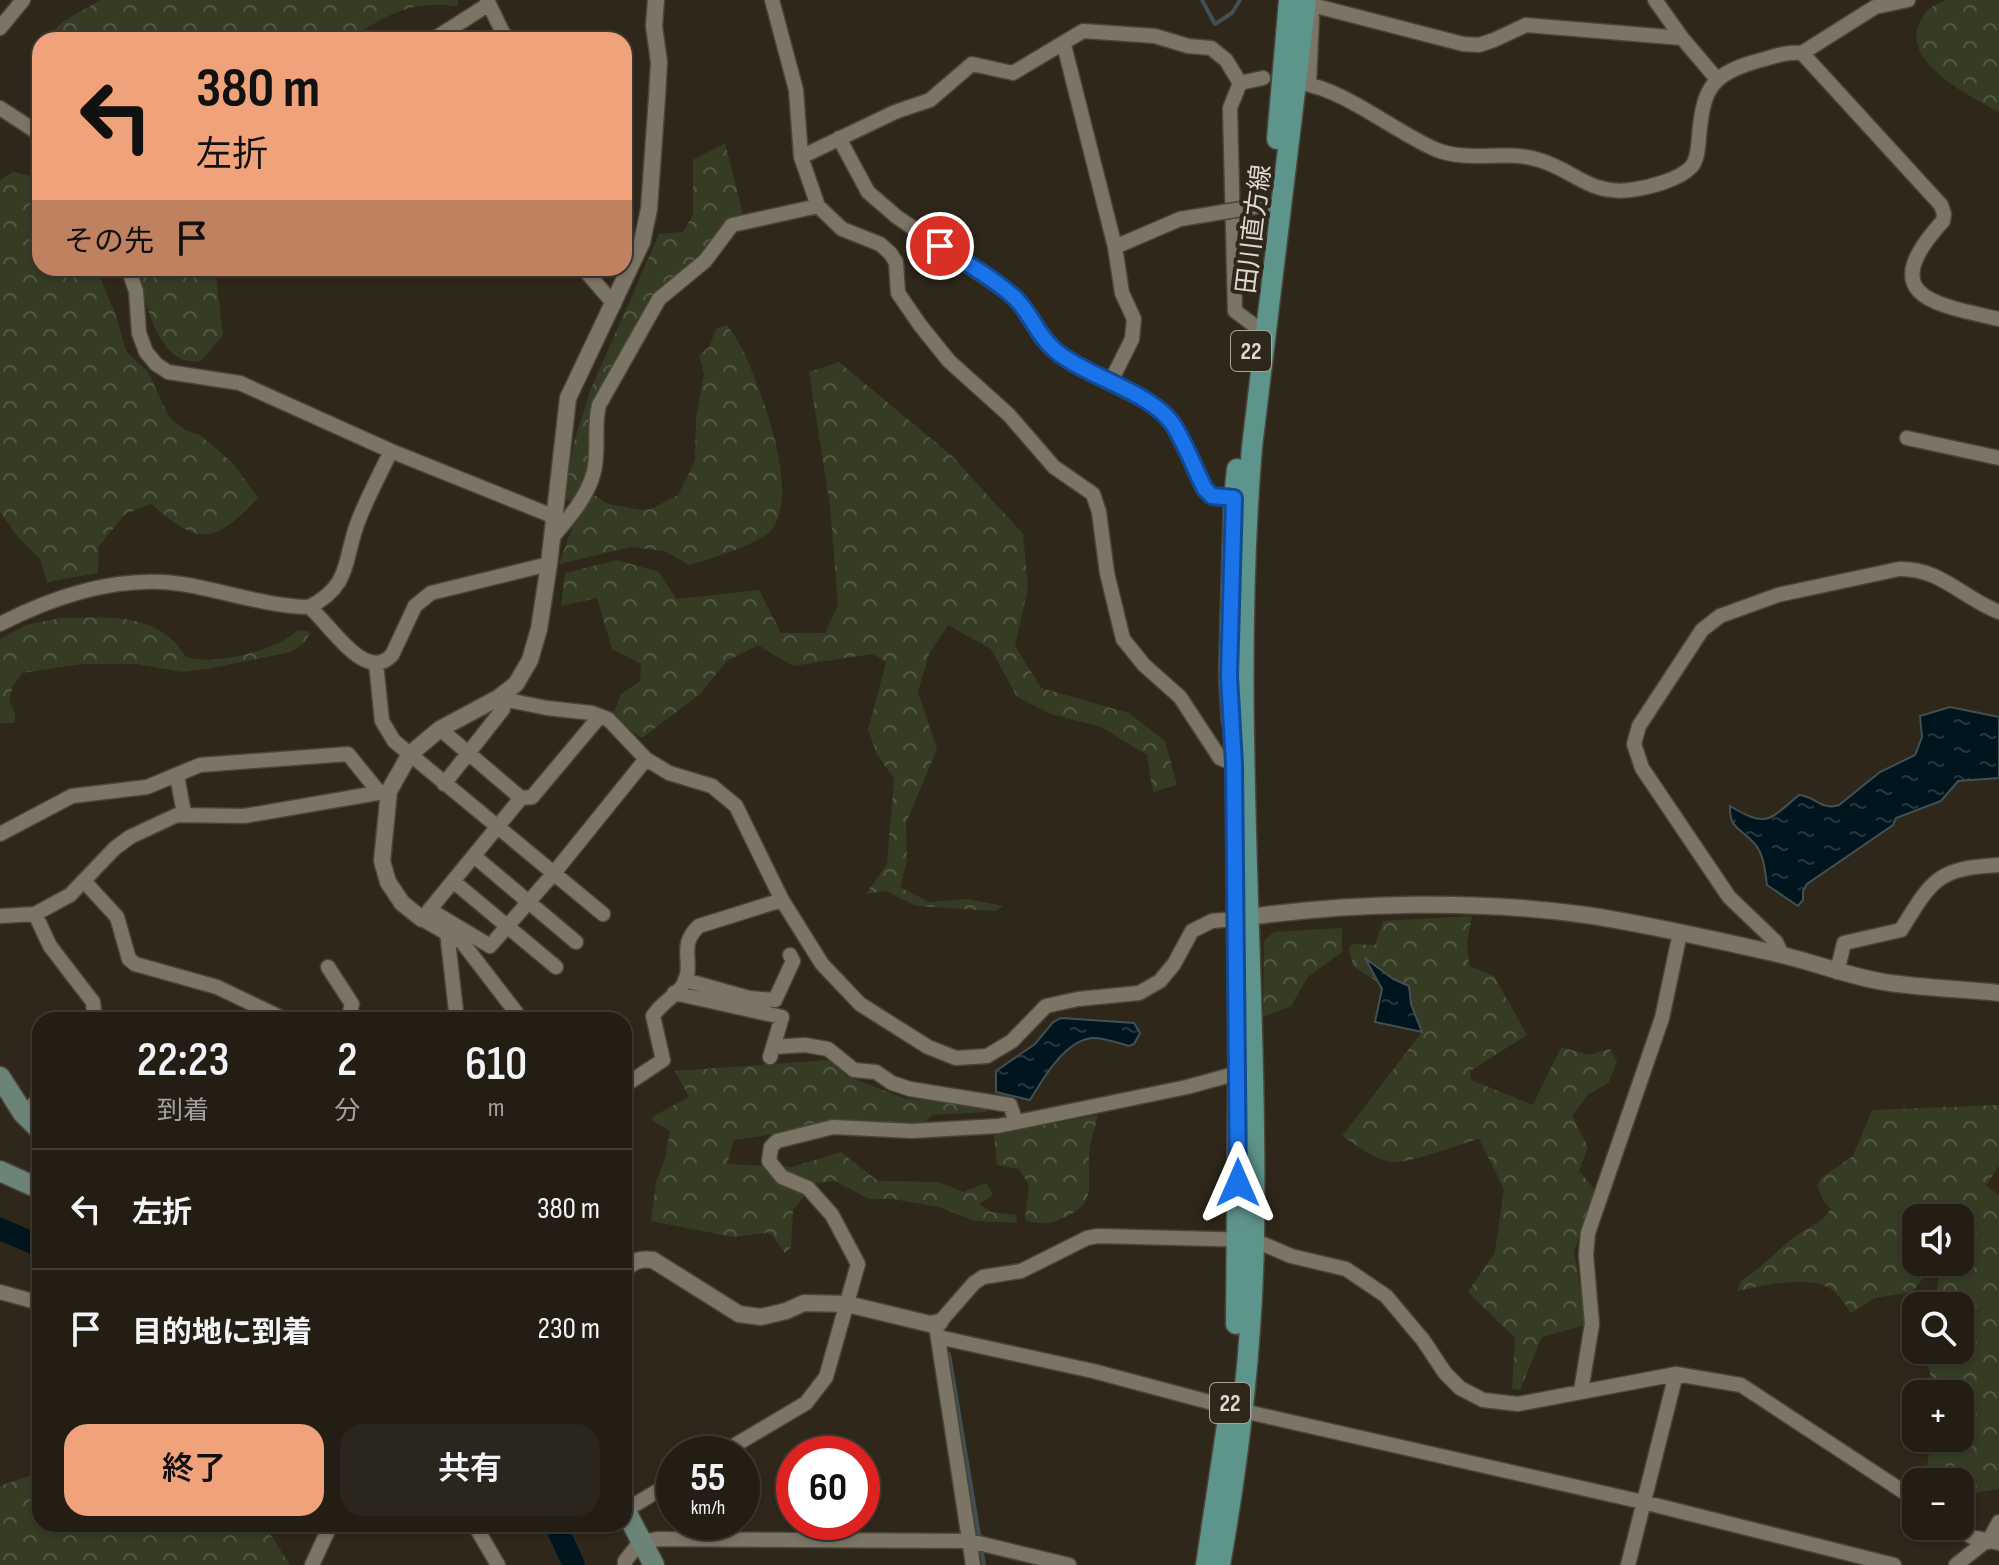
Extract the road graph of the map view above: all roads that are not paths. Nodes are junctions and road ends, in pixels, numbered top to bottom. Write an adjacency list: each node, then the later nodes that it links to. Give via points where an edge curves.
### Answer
1 (23, 0): 9 (street)
2 (656, 0): 25 (street, via 659,62 649,209)
3 (772, 0): 21 (street, via 796,90)
4 (1289, 0): 22 (main road, 田川直方線 / 22)
5 (1655, 0): 12 (street)
6 (1908, 0): 14 (street, via 1875,7)
7 (488, 2): 10 (street); 11 (street)
8 (1310, 2): 12 (street, via 1463,44 1479,45 1526,25); 16 (street, via 1304,84 1362,108 1435,149 1460,157 1540,160 1610,191 1644,186 1692,166 1701,113); 69 (main road, 田川直方線 / 22, via 1247,513)
9 (0, 28)
10 (444, 32)
11 (503, 32)
12 (1682, 38): 16 (street)
13 (1064, 45): 17 (street, via 1083,31 1155,36 1211,48); 20 (street, via 1013,73 972,64 930,100); 24 (street)
14 (1802, 53): 16 (street, via 1764,59); 30 (street, via 1941,205 1943,221 1916,255 1910,273 1914,285 1923,297 1945,307)
15 (1263, 78): 17 (street)
16 (1716, 78)
17 (1240, 83): 31 (street, via 1230,108 1235,311)
18 (0, 108): 19 (street)
19 (32, 129)
20 (839, 138): 21 (street); 32 (street, via 868,192 1017,300 1057,352)
21 (801, 157): 23 (street)
22 (1272, 204): 24 (street, bridge, via 1180,219); 31 (main road, 田川直方線 / 22)
23 (818, 206): 38 (street, via 732,225 705,261 659,299 599,405 594,474 572,515); 50 (street, via 842,229 890,253 896,262 898,293 949,361 1009,415 1054,467 1093,494 1123,639 1180,697 1220,758)
24 (1115, 247): 32 (street, via 1134,329)
25 (632, 264)
26 (131, 276): 34 (street, via 139,333 156,364 168,372 240,383)
27 (590, 276): 29 (street)
28 (627, 276): 29 (street)
29 (614, 304): 37 (street, via 568,398)
30 (1999, 319)
31 (1255, 326): 36 (main road, 田川直方線 / 22)
32 (1110, 383): 36 (street, via 1172,423 1212,496)
33 (1907, 438): 35 (street)
34 (391, 451): 37 (street); 40 (street, via 359,519 344,575 325,598)
35 (1999, 458)
36 (1234, 498): 50 (main road, 田川直方線 / 22, via 1229,676)
37 (555, 517): 38 (street)
38 (550, 539): 39 (street)
39 (549, 564): 43 (street, via 431,593 415,606 392,655); 44 (street, via 530,660)
40 (309, 607): 42 (street, via 148,580 119,582 36,605); 43 (street, via 344,645)
41 (1999, 612): 75 (street, via 1917,569 1778,595 1720,616 1702,630 1639,726 1634,744 1642,768 1729,897 1776,942)
42 (0, 624)
43 (376, 664): 47 (street, via 382,721)
44 (500, 704): 45 (street); 46 (street); 48 (street)
45 (600, 716): 49 (street); 54 (street, via 532,797)
46 (440, 729): 47 (street); 48 (street)
47 (410, 754): 52 (street); 53 (street)
48 (468, 755): 52 (street); 54 (street)
49 (646, 759): 60 (street); 63 (street, via 669,773 712,786 736,806)
50 (1234, 764): 69 (main road, 田川直方線 / 22)
51 (177, 776): 53 (street, via 200,765 348,754); 55 (street); 57 (street, via 131,791 72,796)
52 (444, 784): 56 (street)
53 (383, 791): 55 (street, via 244,816); 67 (street, via 382,861 388,882 402,903)
54 (521, 798): 56 (street)
55 (184, 813): 61 (street, via 130,837)
56 (497, 828): 58 (street); 60 (street)
57 (0, 834)
58 (474, 856): 62 (street); 64 (street)
59 (1999, 865): 78 (street, via 1951,871 1927,888 1901,930 1844,943)
60 (554, 873): 64 (street); 66 (street)
61 (84, 881): 65 (street); 83 (street, via 117,917 135,964 217,987)
62 (453, 881): 67 (street); 70 (street)
63 (782, 900): 69 (street, via 822,964 860,1004 928,1047 956,1058 987,1056 1012,1041 1046,1006 1139,993 1160,981 1192,931 1212,921); 79 (street, via 699,926 686,943)
64 (529, 902): 70 (street); 73 (street)
65 (35, 914): 68 (street); 82 (street, via 50,946 93,1002)
66 (603, 914)
67 (426, 915): 70 (street, via 490,946); 71 (street)
68 (0, 916)
69 (1242, 918): 72 (street, via 1431,905 1501,907 1592,916); 87 (main road, 田川直方線 / 22); 96 (main road, 田川直方線 / 22)
70 (507, 927): 77 (street)
71 (447, 932): 85 (street); 86 (street, via 462,942)
72 (1680, 933): 75 (street); 103 (street, via 1662,1018 1588,1233 1592,1324)
73 (576, 942)
74 (790, 955): 79 (street, via 793,961 775,1000)
75 (1782, 955): 78 (street)
76 (328, 967): 84 (street, via 352,1004)
77 (556, 967)
78 (1837, 972): 81 (street)
79 (685, 980): 80 (street)
80 (674, 993): 89 (street, via 653,1016 663,1060); 93 (street, via 782,1017 772,1052 805,1045 828,1049 854,1070 876,1072 910,1089 1010,1105)
81 (1999, 993)
82 (94, 1012)
83 (269, 1012)
84 (350, 1012)
85 (456, 1012)
86 (516, 1012)
87 (1238, 1073): 93 (street); 96 (main road, 田川直方線 / 22)
88 (0, 1077): 91 (main road)
89 (632, 1081)
90 (32, 1106): 91 (street)
91 (23, 1113): 92 (main road)
92 (32, 1122)
93 (1016, 1122): 100 (street, via 912,1131 833,1127 771,1147 769,1161 782,1177 808,1188 832,1215 858,1264)
94 (0, 1171): 95 (main road)
95 (32, 1185)
96 (1246, 1240): 101 (street, via 1087,1238 1021,1271 983,1277); 103 (street, via 1346,1269 1386,1296 1445,1373 1483,1400 1518,1404); 104 (main road, 田川直方線 / 22, via 1237,1319)
97 (632, 1263): 100 (street, via 653,1260 739,1314 761,1317 804,1303)
98 (0, 1292): 99 (street)
99 (32, 1301)
100 (847, 1304): 101 (street); 105 (street, via 826,1377 806,1403)
101 (938, 1327): 104 (street); 114 (street)
102 (1676, 1374): 103 (street); 107 (street, via 1741,1385); 108 (street)
103 (1581, 1391)
104 (1236, 1409): 108 (street); 123 (main road, 田川直方線 / 22); 124 (main road, 田川直方線 / 22)
105 (750, 1436)
106 (656, 1491): 109 (street)
107 (1902, 1491)
108 (1643, 1502): 125 (street); 126 (street)
109 (632, 1505)
110 (1999, 1522): 116 (street)
111 (632, 1524): 115 (main road)
112 (327, 1532): 117 (street)
113 (479, 1532): 118 (street)
114 (970, 1541): 115 (street); 121 (street); 122 (street)
115 (640, 1542): 119 (street); 120 (main road)
116 (1991, 1542): 127 (street)
117 (312, 1565)
118 (498, 1565)
119 (625, 1565)
120 (654, 1565)
121 (973, 1565)
122 (1069, 1565)
123 (1206, 1565)
124 (1220, 1565)
125 (1628, 1565)
126 (1894, 1565)
127 (1956, 1565)

